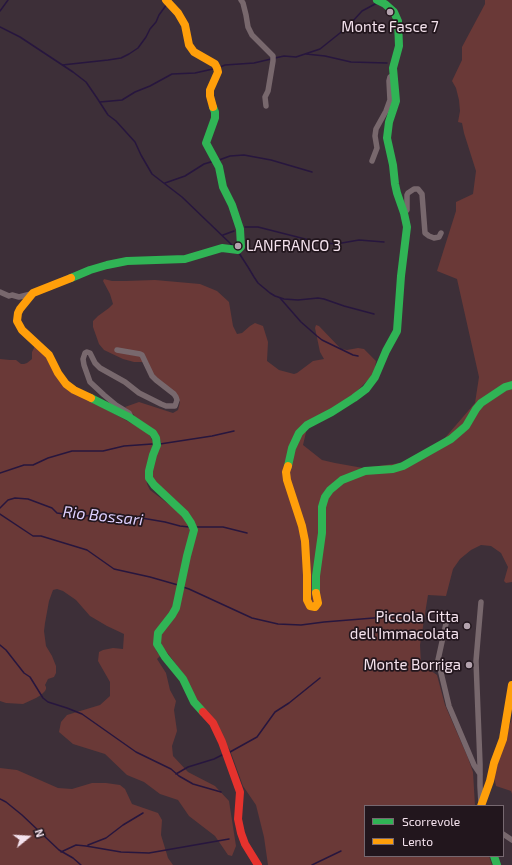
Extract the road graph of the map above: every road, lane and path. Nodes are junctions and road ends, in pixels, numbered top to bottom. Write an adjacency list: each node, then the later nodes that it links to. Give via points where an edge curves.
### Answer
1 (166, 0): 10 (street, via 185,25 189,45 194,52 215,64 217,68 218,72 210,90 215,118 206,143 219,167 223,187 232,205 240,229 241,247 238,250 222,248 185,259 107,265)
2 (241, 0): 5 (street, via 252,35 273,56 265,97)
3 (377, 0): 4 (street, via 394,12 398,21 399,46)
4 (393, 75): 6 (street, via 389,81 390,100 376,129 377,148); 7 (street, via 396,100 387,138 396,188)
5 (266, 106)
6 (372, 161)
7 (404, 213): 8 (street, via 407,210 408,193 418,189 422,194 426,233 434,238 439,237); 12 (street, via 407,227 397,331 375,377 366,389 349,402 307,425 300,433 292,448 286,472 305,541 307,600 310,606 314,607 318,603 316,576 322,533 322,507 325,497 335,484 365,471 403,466 451,439 466,426 481,403)
8 (441, 233)
9 (0, 292): 10 (street, via 19,297)
10 (33, 293): 13 (street, via 18,313 22,330 49,355 66,384)
11 (117, 350): 13 (street, via 142,355 152,376 174,394 177,400 175,406 166,406 139,393 121,379 100,368 90,353 85,353 83,359 90,382 116,405 129,412)
12 (512, 385)
13 (129, 417): 20 (street, via 156,436 157,446 149,478 185,514 194,530 176,608 158,633 157,644 183,679 194,702 213,723 222,742 240,792 238,819 245,844)
14 (482, 602): 17 (street, via 476,661)
15 (447, 619): 17 (street, via 438,660 449,706)
16 (512, 685): 19 (street, via 503,739)
17 (480, 774): 18 (street)
18 (481, 805)
19 (481, 805)
20 (258, 865)

